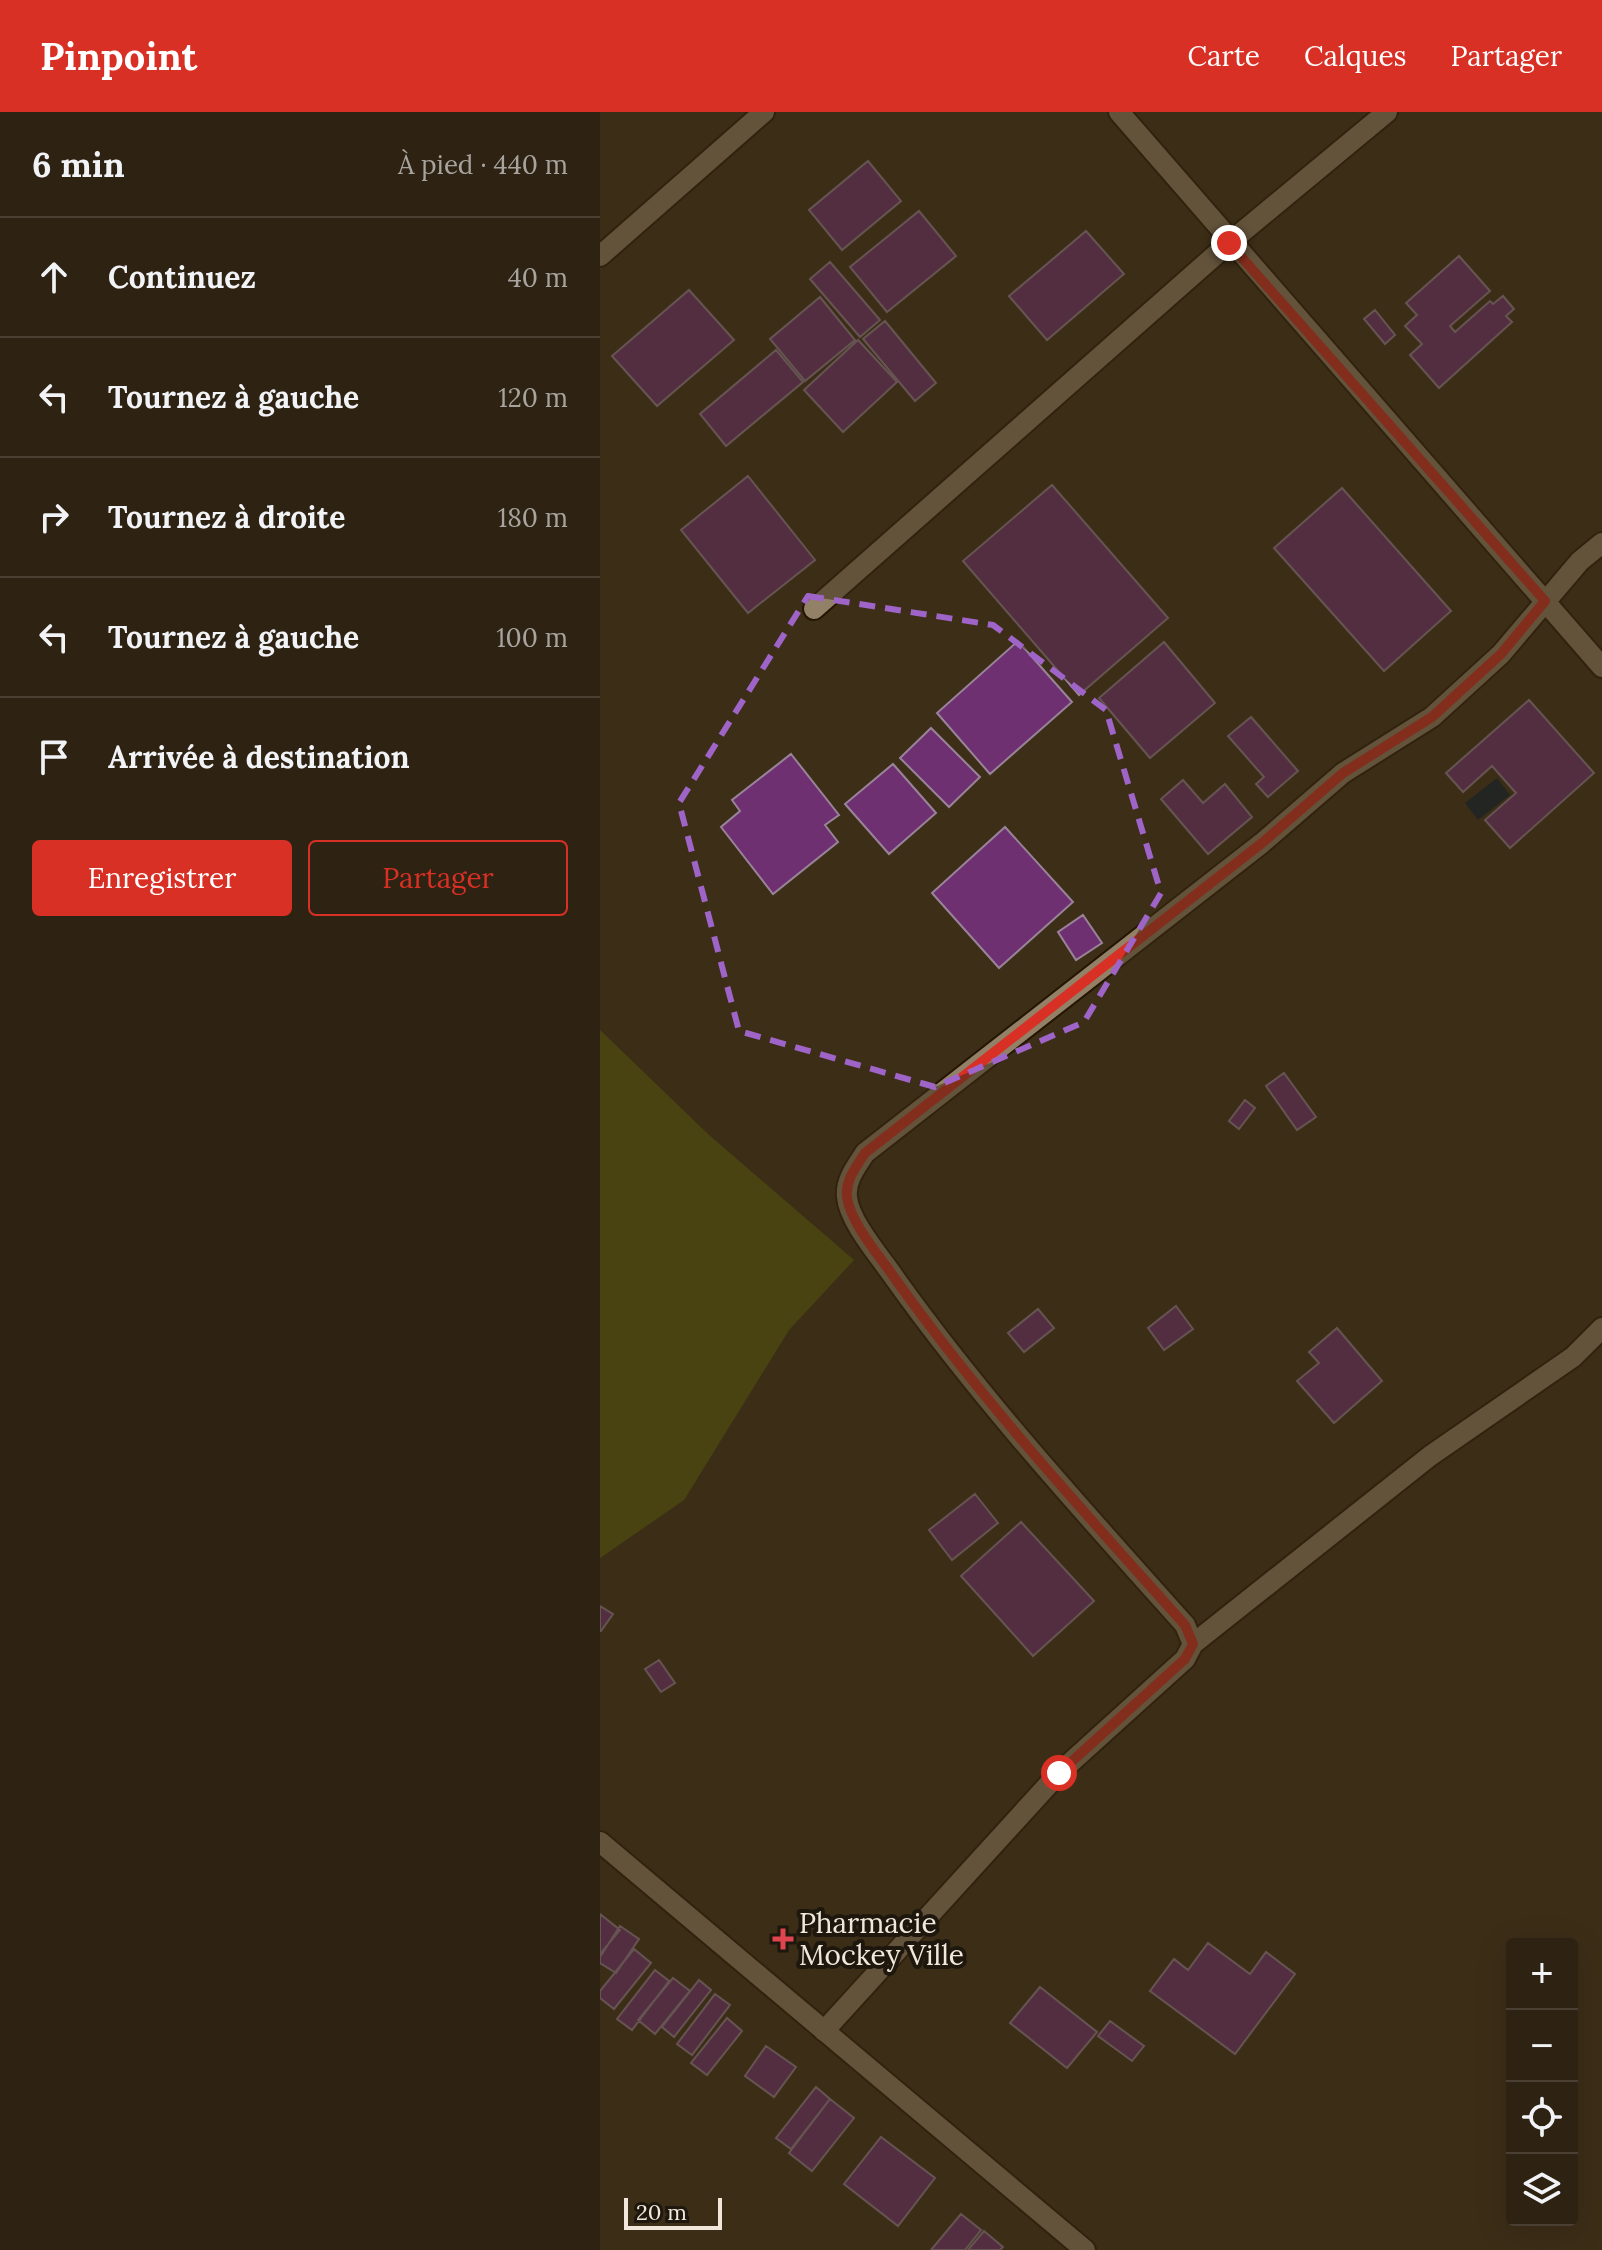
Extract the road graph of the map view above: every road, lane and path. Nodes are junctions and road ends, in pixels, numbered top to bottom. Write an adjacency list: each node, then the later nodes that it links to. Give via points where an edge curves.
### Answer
1 (764, 112): 5 (street)
2 (1119, 112): 4 (street)
3 (1387, 112): 4 (street)
4 (1229, 243): 7 (street); 8 (street)
5 (600, 255)
6 (1602, 543): 7 (street)
7 (1545, 601): 9 (street); 11 (street, via 1501,654 1432,717 1343,773 1262,843 865,1153 849,1178 847,1198 863,1234 924,1319 1006,1424 1185,1625)
8 (814, 609)
9 (1602, 667)
10 (1602, 1328): 11 (street, via 1573,1357 1430,1456)
11 (1193, 1644): 13 (street, via 1185,1659 1059,1773)
12 (600, 1842): 13 (street)
13 (824, 2031): 14 (street)
14 (1085, 2250)

